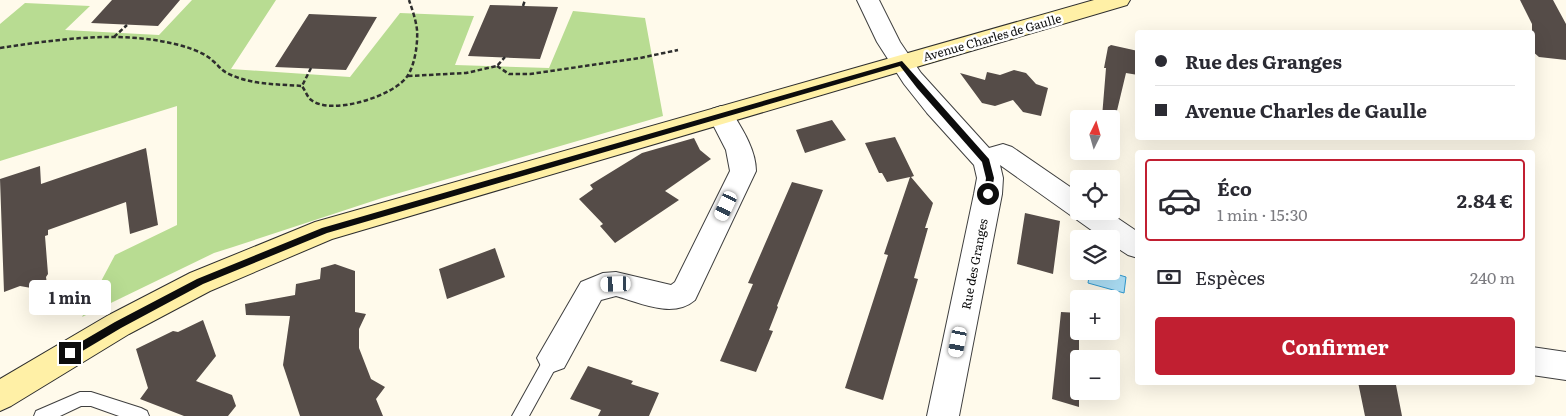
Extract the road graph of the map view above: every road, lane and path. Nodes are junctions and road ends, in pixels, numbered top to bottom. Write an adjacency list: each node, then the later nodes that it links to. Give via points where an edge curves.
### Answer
1 (409, 0): 14 (path, via 418,30)
2 (525, 0): 5 (path)
3 (868, 0): 11 (street)
4 (1119, 0): 11 (main road, Avenue Charles de Gaulle)
5 (523, 6)
6 (127, 24): 7 (path)
7 (114, 38): 8 (path, via 57,40); 15 (path, via 183,46 210,57 225,72 247,82)
8 (0, 48)
9 (678, 50): 12 (path, via 530,74 509,74)
10 (505, 58): 12 (path)
11 (902, 63): 16 (main road, Avenue Charles de Gaulle); 17 (street)
12 (497, 66): 14 (path, via 466,73)
13 (311, 68): 15 (path)
14 (408, 76): 15 (path, via 388,92 362,102 329,106 311,100)
15 (302, 86)
16 (720, 115): 21 (street, via 744,164 685,291 672,298 616,284 603,285 591,291); 24 (main road, Avenue Charles de Gaulle, via 363,218 289,243 159,303)
17 (984, 159): 18 (street, via 1003,154); 28 (street, Rue des Granges, via 989,168 988,194)
18 (1070, 200)
19 (1099, 220): 20 (street)
20 (1135, 245)
21 (553, 358): 27 (lane)
22 (1535, 361): 23 (street)
23 (1566, 366)
24 (8, 393)
25 (42, 416): 26 (lane, via 80,399 91,399)
26 (140, 416)
27 (520, 416)
28 (943, 416)

